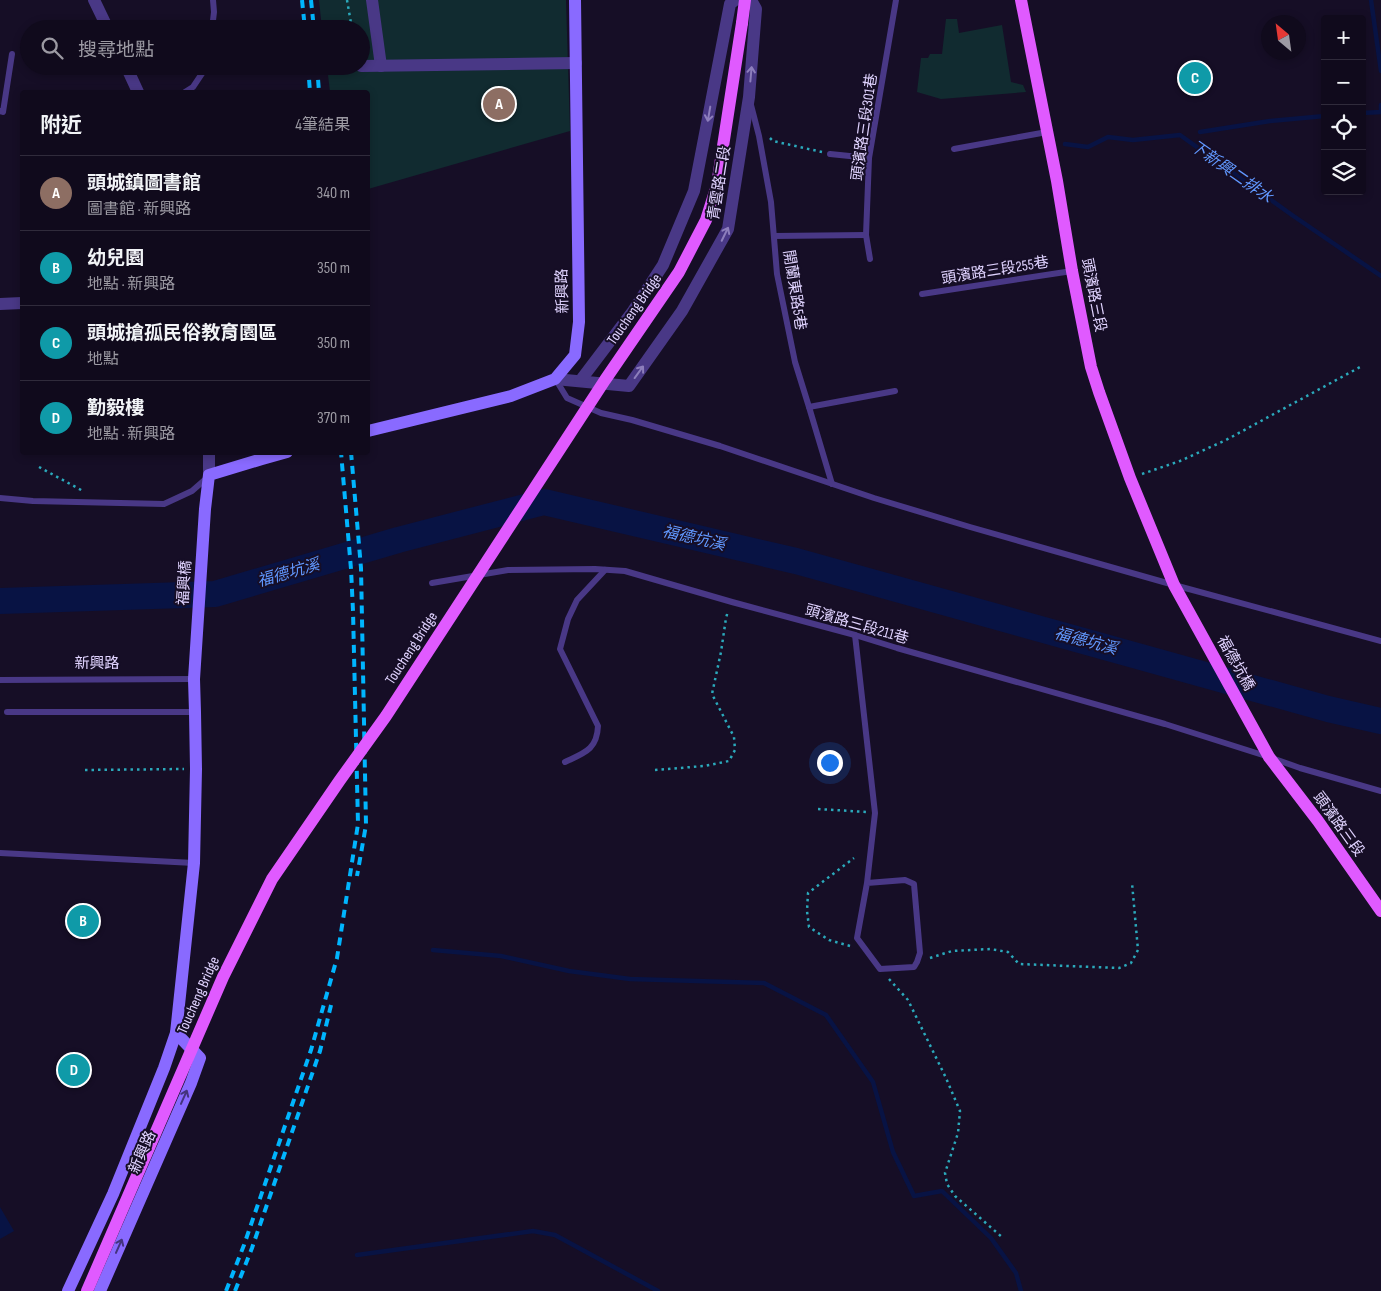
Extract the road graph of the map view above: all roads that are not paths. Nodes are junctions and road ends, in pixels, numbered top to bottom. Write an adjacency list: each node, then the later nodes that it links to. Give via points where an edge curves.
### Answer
1 (94, 0): 10 (street)
2 (213, 0): 11 (lane)
3 (372, 0): 15 (street)
4 (575, 0): 13 (street, 新興路)
5 (735, 0): 34 (street, 青雲路二段, one-way to 34, via 730,4 694,192 663,265)
6 (745, 0): 62 (main road, Toucheng Bridge, bridge, via 717,185 706,220 679,272 386,716 272,879 222,977)
7 (751, 0): 20 (street, 青雲路二段, one-way to 7, via 756,9)
8 (896, 0): 25 (lane, 頭濱路三段301巷)
9 (1021, 0): 22 (main road, 頭濱路三段)
10 (104, 20)
11 (213, 20)
12 (12, 54): 21 (lane, via 3,112)
13 (576, 63): 15 (street); 33 (street, 新興路, via 579,322 575,355)
14 (370, 66): 15 (street)
15 (381, 66)
16 (130, 75): 18 (street)
17 (201, 75): 19 (lane)
18 (137, 90)
19 (188, 90)
20 (749, 97): 27 (lane, 開蘭東路5巷, via 771,202); 34 (street, 青雲路二段, one-way to 20, via 629,386 682,311 728,229)
21 (0, 111)
22 (1047, 132): 23 (lane); 29 (main road, 頭濱路三段)
23 (954, 149)
24 (830, 154): 25 (lane)
25 (869, 158): 26 (lane, 頭濱路三段301巷)
26 (866, 235): 27 (lane); 28 (lane, 頭濱路三段301巷)
27 (774, 236): 36 (lane, 開蘭東路5巷, via 777,274 793,353)
28 (870, 259)
29 (1072, 271): 30 (lane, 頭濱路三段255巷); 45 (main road, 頭濱路三段, via 1099,392)
30 (922, 294)
31 (20, 303): 32 (street)
32 (0, 304)
33 (555, 379): 34 (street, 青雲路二段); 37 (street, 新興路, via 512,396); 41 (lane, via 567,398 601,413 720,446)
34 (580, 381)
35 (894, 391): 36 (lane)
36 (809, 407): 41 (lane, 開蘭東路5巷)
37 (370, 431)
38 (209, 455): 40 (street)
39 (276, 455): 40 (street)
40 (209, 475): 42 (lane, via 192,491 164,504); 48 (street, 福興橋)
41 (832, 484): 45 (lane)
42 (0, 498)
43 (605, 570): 44 (lane, 頭濱路三段211巷, via 508,570); 46 (lane, 頭濱路三段211巷, via 625,570); 54 (lane, via 577,600 560,649 598,726 598,736 587,752)
44 (432, 584)
45 (1174, 585): 47 (lane); 53 (main road, 福德坑橋)
46 (855, 635): 53 (lane, 頭濱路三段211巷); 58 (lane, via 875,813)
47 (1381, 641)
48 (195, 659): 49 (street, 新興路)
49 (194, 679): 50 (lane, 新興路); 52 (street, 新興路)
50 (0, 680)
51 (7, 712): 52 (lane)
52 (195, 712): 57 (street, 新興路)
53 (1269, 757): 55 (lane, 頭濱路三段211巷); 59 (main road, 頭濱路三段)
54 (565, 762)
55 (1381, 791)
56 (0, 853): 57 (lane)
57 (194, 863): 60 (street, 新興路)
58 (867, 882): 58 (lane, via 857,938 880,969 914,967 920,953 914,884 905,880)
59 (1381, 911)
60 (176, 1033): 61 (street, 新興路, via 113,1194); 63 (street, 新興路, one-way to 60, via 200,1058)
61 (68, 1291)
62 (87, 1291)
63 (100, 1291)

